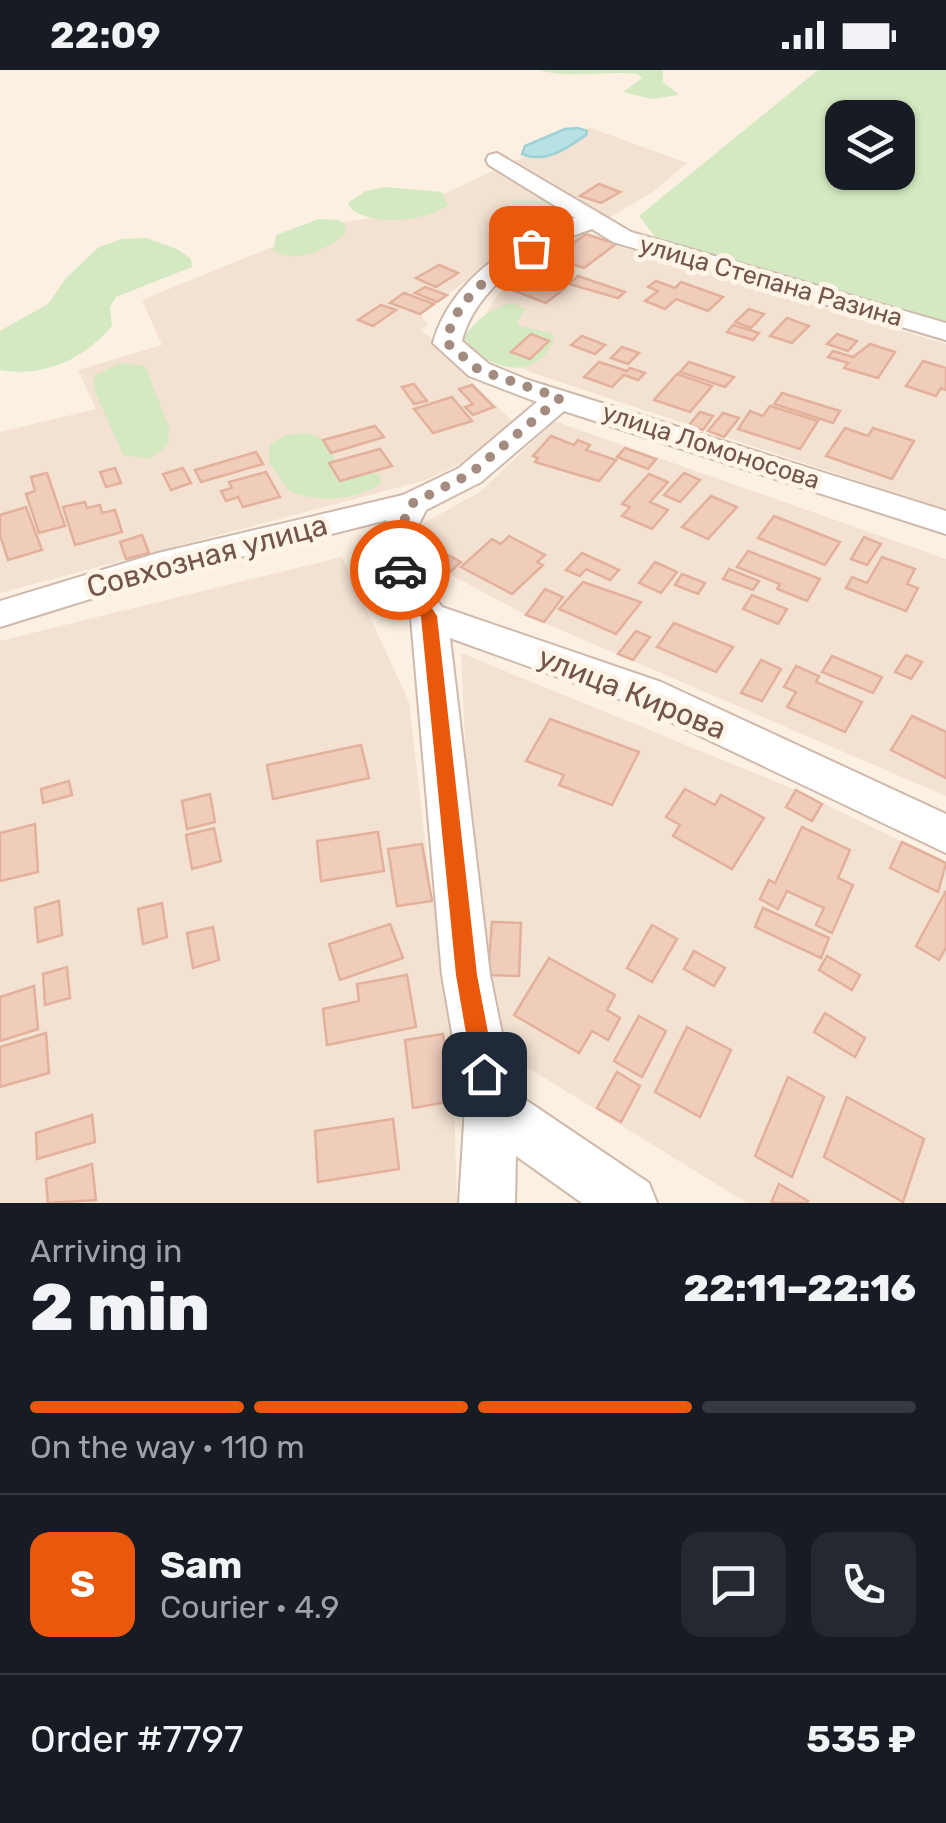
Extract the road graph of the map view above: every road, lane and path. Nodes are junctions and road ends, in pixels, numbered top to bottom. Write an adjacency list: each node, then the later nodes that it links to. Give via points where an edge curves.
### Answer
1 (497, 160): 2 (street, улица Степана Разина)
2 (595, 220): 3 (street, улица Степана Разина, via 656,249); 4 (street, улица Ломоносова, via 551,234 511,261 482,284 448,330 447,343 479,370)
3 (946, 332)
4 (560, 398): 5 (street, Совхозная улица, via 470,474); 6 (street, улица Ломоносова)
5 (413, 503): 7 (street, Совхозная улица, via 158,565); 8 (street, via 395,538 401,578)
6 (946, 523)
7 (0, 614)
8 (429, 616): 9 (street, улица Кирова, via 647,694); 10 (street, via 466,975)
9 (946, 834)
10 (491, 1106): 11 (street); 12 (street)
11 (488, 1203)
12 (629, 1203)

